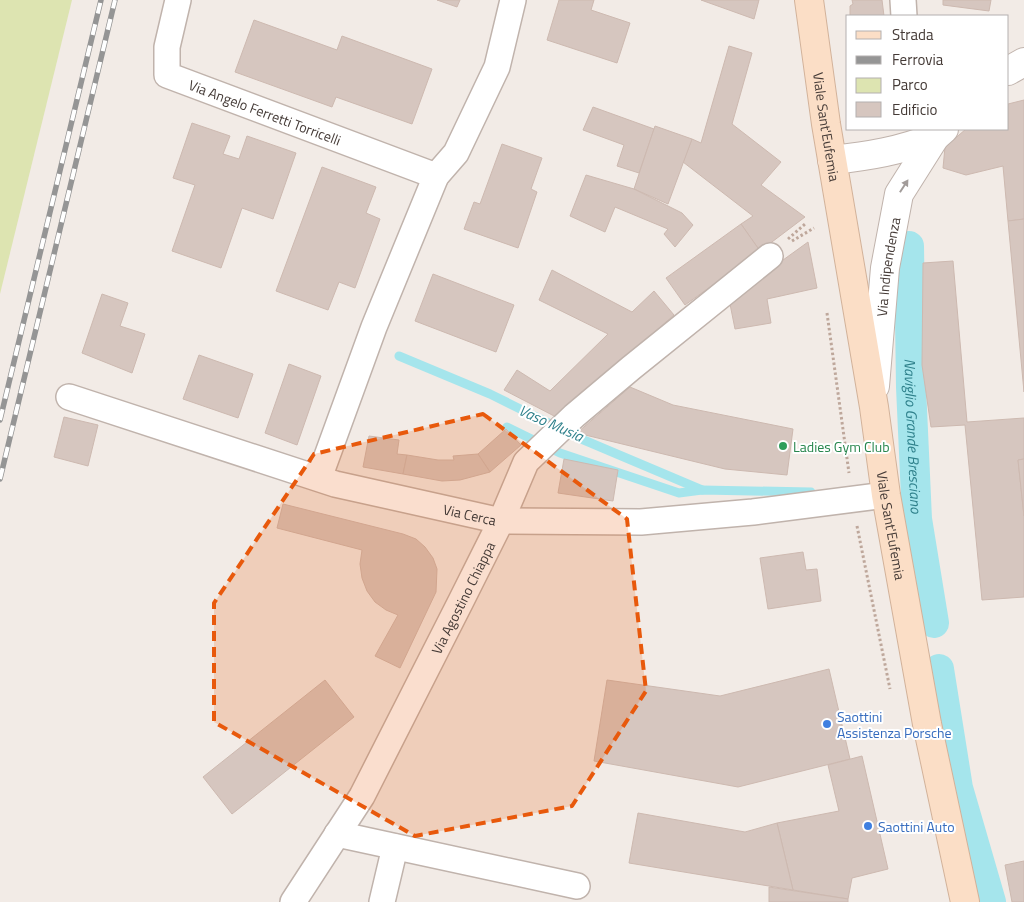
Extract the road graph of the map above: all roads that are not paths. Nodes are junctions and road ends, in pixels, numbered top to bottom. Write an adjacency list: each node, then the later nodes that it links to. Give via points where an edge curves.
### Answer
1 (178, 0): 10 (street, Via Angelo Ferretti Torricelli, via 167,47 167,75)
2 (513, 0): 10 (street, via 497,67 456,153)
3 (809, 0): 9 (main road, Viale Sant'Eufemia)
4 (903, 0): 5 (street)
5 (904, 15)
6 (1024, 62): 7 (street)
7 (1009, 70)
8 (937, 132): 9 (street, Via Indipendenza, via 910,147 873,156); 13 (street, Via Indipendenza, one-way to 8, via 885,268 899,194)
9 (832, 160): 13 (main road, Viale Sant'Eufemia)
10 (436, 176): 14 (street, via 374,327)
11 (770, 256): 16 (street, Via Agostino Chiappa, via 574,416 526,462)
12 (69, 397): 14 (street, Via Cerca)
13 (874, 406): 15 (main road, Viale Sant'Eufemia)
14 (319, 478): 16 (street, Via Cerca)
15 (886, 495): 16 (street, Via Cerca, via 641,522); 22 (main road, Viale Sant'Eufemia, via 926,724)
16 (501, 521): 17 (street, Via Agostino Chiappa, via 362,796)
17 (337, 834): 18 (street); 20 (street, Via Agostino Chiappa)
18 (395, 847): 19 (street); 21 (street)
19 (577, 886)
20 (293, 902)
21 (382, 902)
22 (965, 902)

